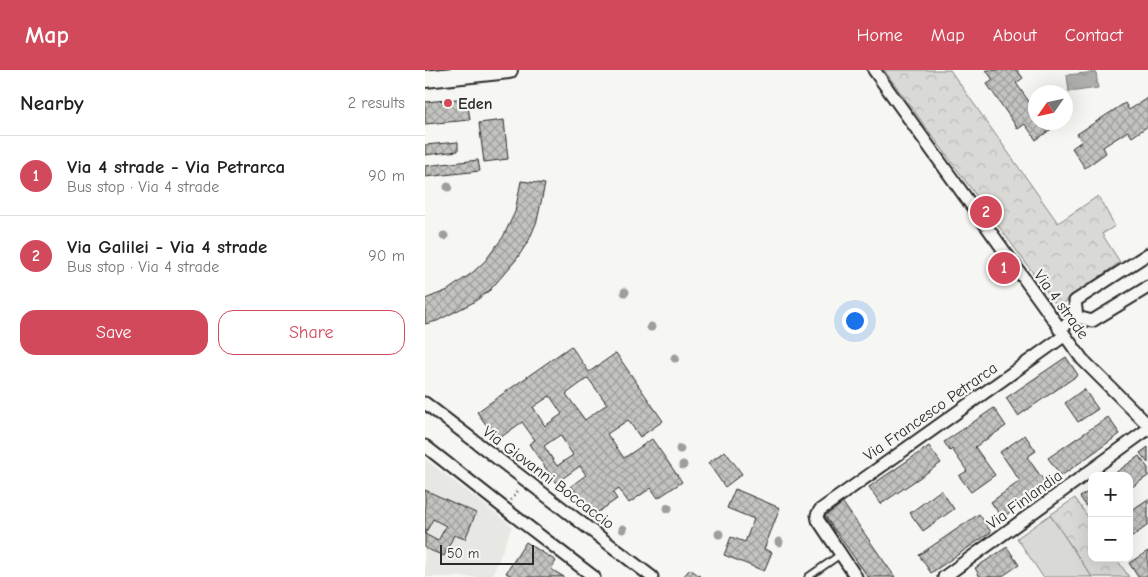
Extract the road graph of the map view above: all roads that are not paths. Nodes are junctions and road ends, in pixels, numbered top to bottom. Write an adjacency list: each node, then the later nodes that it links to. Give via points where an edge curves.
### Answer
1 (509, 70): 3 (main road)
2 (874, 70): 7 (street, Via 4 strade)
3 (425, 79)
4 (1148, 254): 6 (street, via 1075,301)
5 (1148, 287): 6 (street, via 1092,321)
6 (1077, 317): 7 (street, Via Francesco Petrarca)
7 (1062, 332): 9 (street, Via 4 strade, via 1082,359); 12 (street, Via Francesco Petrarca, via 820,510 817,520)
8 (425, 403): 14 (street, Via Giovanni Boccaccio)
9 (1148, 424)
10 (1148, 429): 17 (street, Via Finlandia)
11 (425, 446): 13 (street)
12 (841, 554): 15 (lane); 16 (street)
13 (594, 577)
14 (652, 577)
15 (808, 577)
16 (855, 577)
17 (944, 577)

